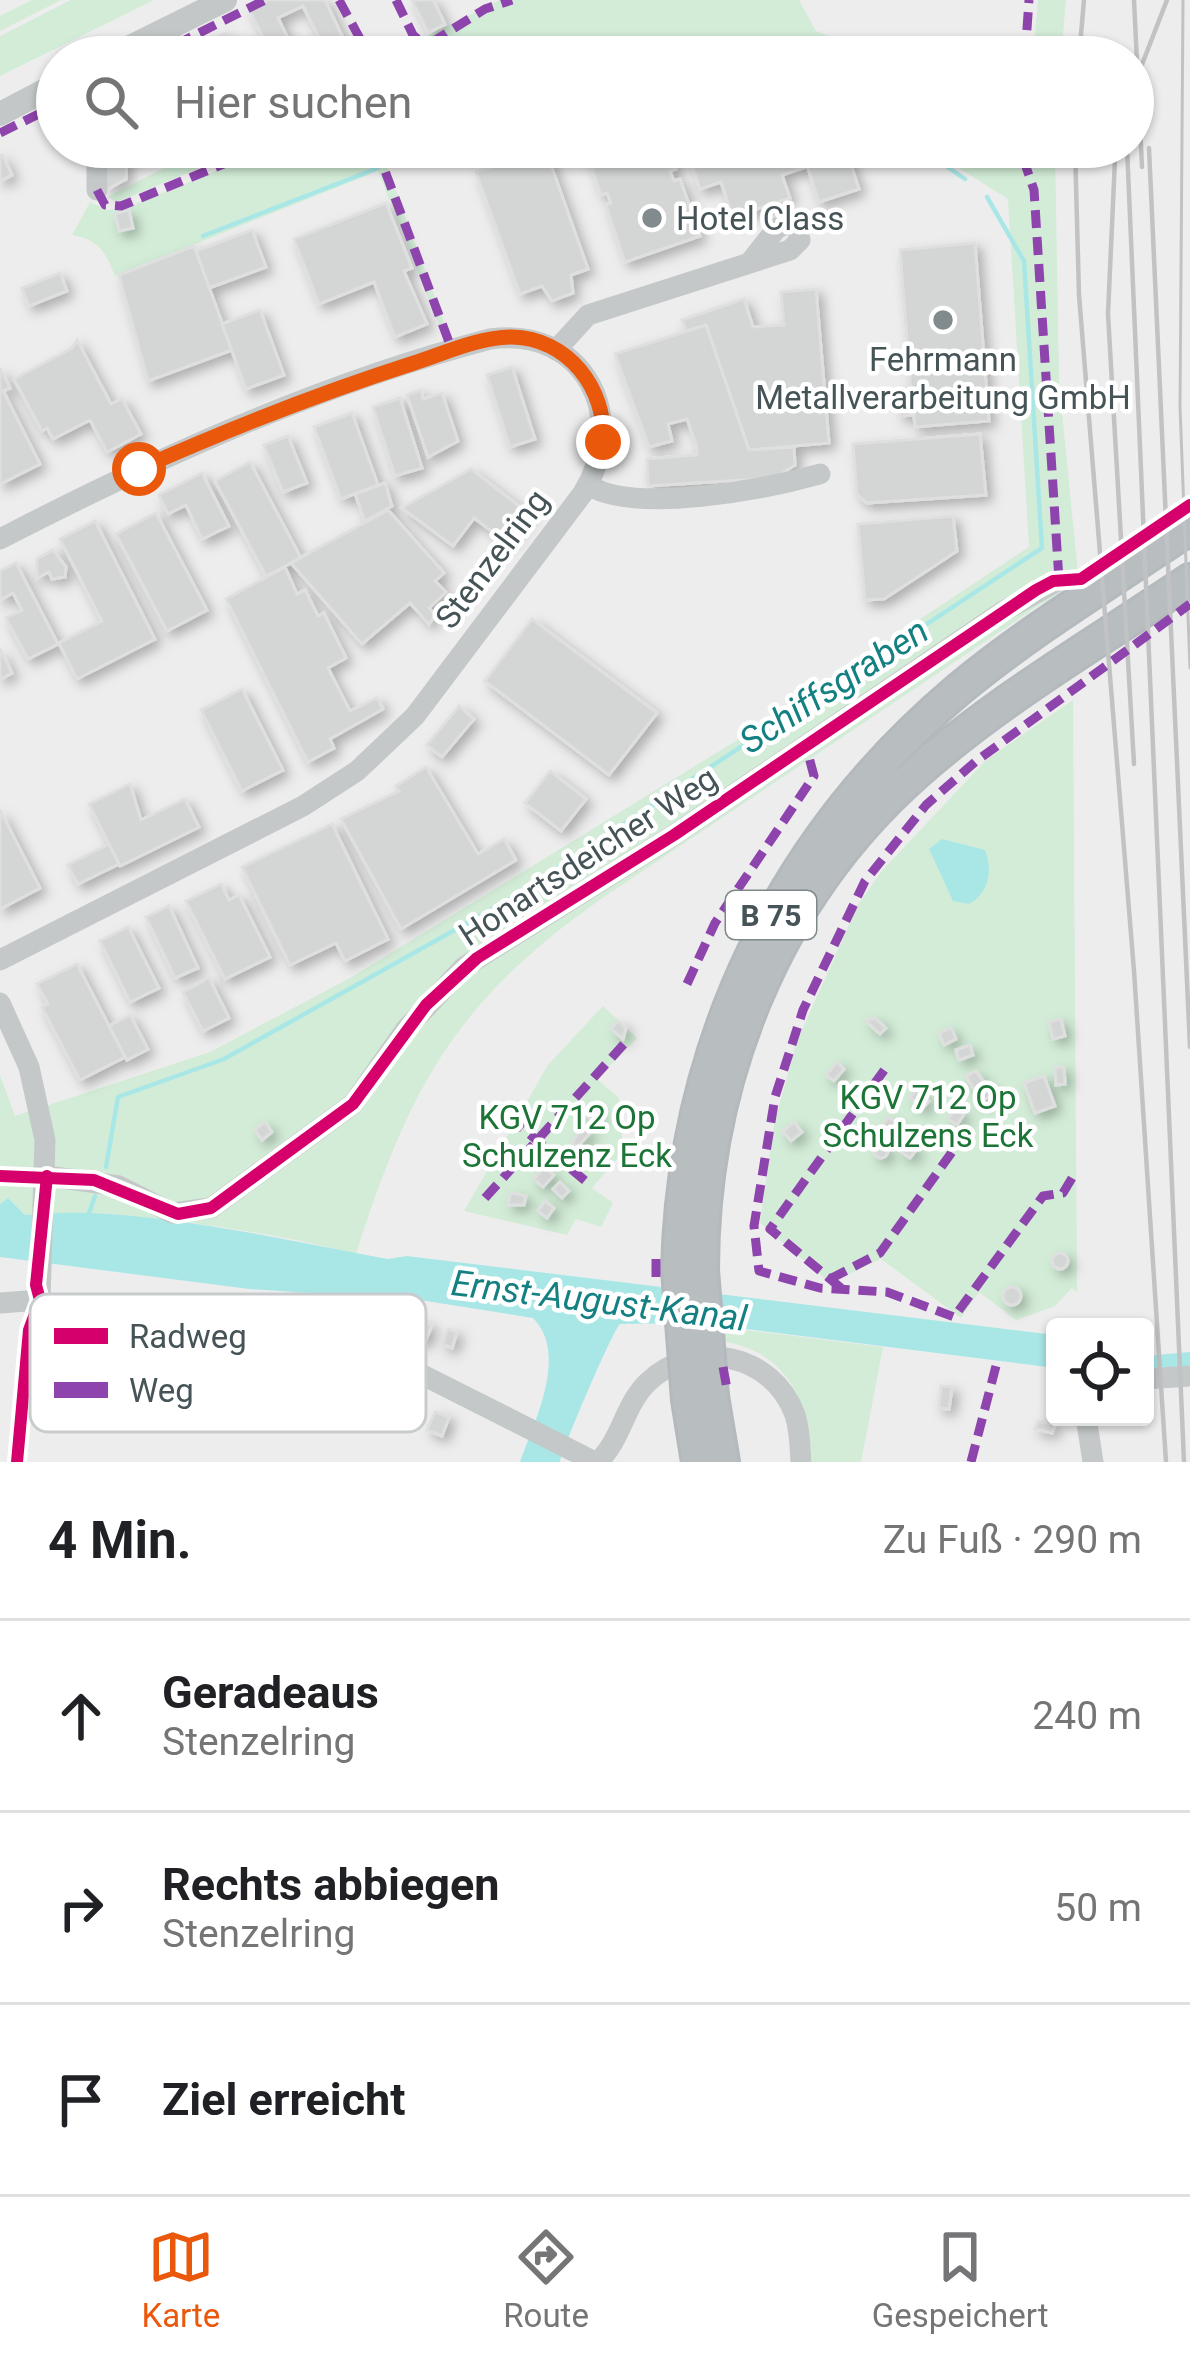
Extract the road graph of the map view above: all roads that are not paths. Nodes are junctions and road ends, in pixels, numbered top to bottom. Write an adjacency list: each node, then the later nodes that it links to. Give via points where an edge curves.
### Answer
1 (225, 0): 2 (main road)
2 (152, 36)
3 (36, 95): 4 (main road)
4 (0, 114)
5 (97, 168): 6 (street)
6 (97, 190)
7 (751, 262): 8 (street, via 587,315)
8 (556, 350): 10 (street, Stenzelring, via 587,378 600,407 603,442); 12 (street, via 521,338 490,339 340,387 124,475)
9 (820, 474): 10 (street, via 776,486 633,499)
10 (588, 485): 15 (street, Stenzelring, via 415,716 357,771)
11 (1190, 528): 18 (highway, B 75, via 960,689 825,832 758,937 712,1048 683,1175)
12 (0, 539)
13 (1059, 580): 17 (street, Honartsdeicher Weg, via 477,958 426,1005 353,1104 211,1208 172,1213 119,1186)
14 (1190, 580): 18 (highway, B 75, via 917,772 819,881 771,962 723,1086)
15 (0, 960)
16 (0, 1004): 17 (street, via 42,1114)
17 (47, 1176): 19 (street)
18 (690, 1270): 25 (highway, B 75, bridge)
19 (40, 1294)
20 (30, 1301): 21 (street)
21 (0, 1303)
22 (1190, 1376): 24 (street)
23 (426, 1377): 27 (street)
24 (1154, 1378)
25 (700, 1398): 28 (highway, B 75); 29 (highway, B 75)
26 (1087, 1426): 31 (street)
27 (597, 1462): 30 (street, via 644,1385 668,1367 713,1355 759,1369 782,1390)
28 (698, 1462)
29 (723, 1462)
30 (801, 1462)
31 (1093, 1462)

